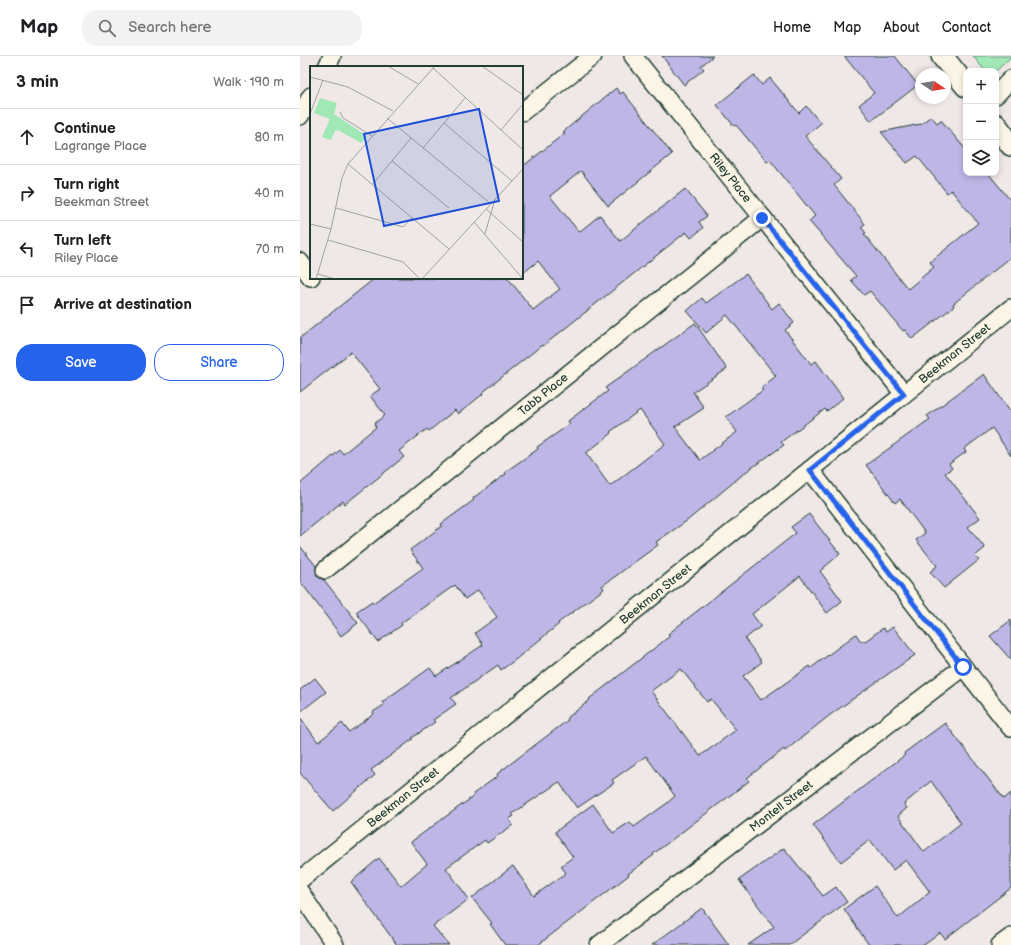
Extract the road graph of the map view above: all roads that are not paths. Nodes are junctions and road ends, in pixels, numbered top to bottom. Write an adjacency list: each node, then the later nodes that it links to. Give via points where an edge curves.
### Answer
1 (332, 56): 5 (street)
2 (593, 56): 10 (street)
3 (633, 56): 14 (street, Riley Place)
4 (942, 56): 7 (street)
5 (327, 66)
6 (1011, 79): 8 (street)
7 (963, 82)
8 (999, 92)
9 (310, 98): 11 (street)
10 (523, 111)
11 (300, 116)
12 (999, 129): 13 (street)
13 (1011, 145)
14 (762, 218): 20 (street, Riley Place); 22 (street, Tabb Place)
15 (300, 262): 16 (street)
16 (310, 276)
17 (310, 278): 18 (street)
18 (300, 285)
19 (1011, 308): 20 (street, Beekman Street)
20 (904, 394): 21 (street, Beekman Street)
21 (810, 470): 23 (street); 25 (street, Beekman Street)
22 (325, 570)
23 (963, 667): 24 (street); 31 (street, Montell Street)
24 (1011, 728)
25 (300, 880)
26 (300, 892): 28 (street)
27 (300, 914): 28 (street)
28 (320, 923): 30 (street)
29 (1011, 937): 32 (street)
30 (335, 945)
31 (599, 945)
32 (1000, 945)

